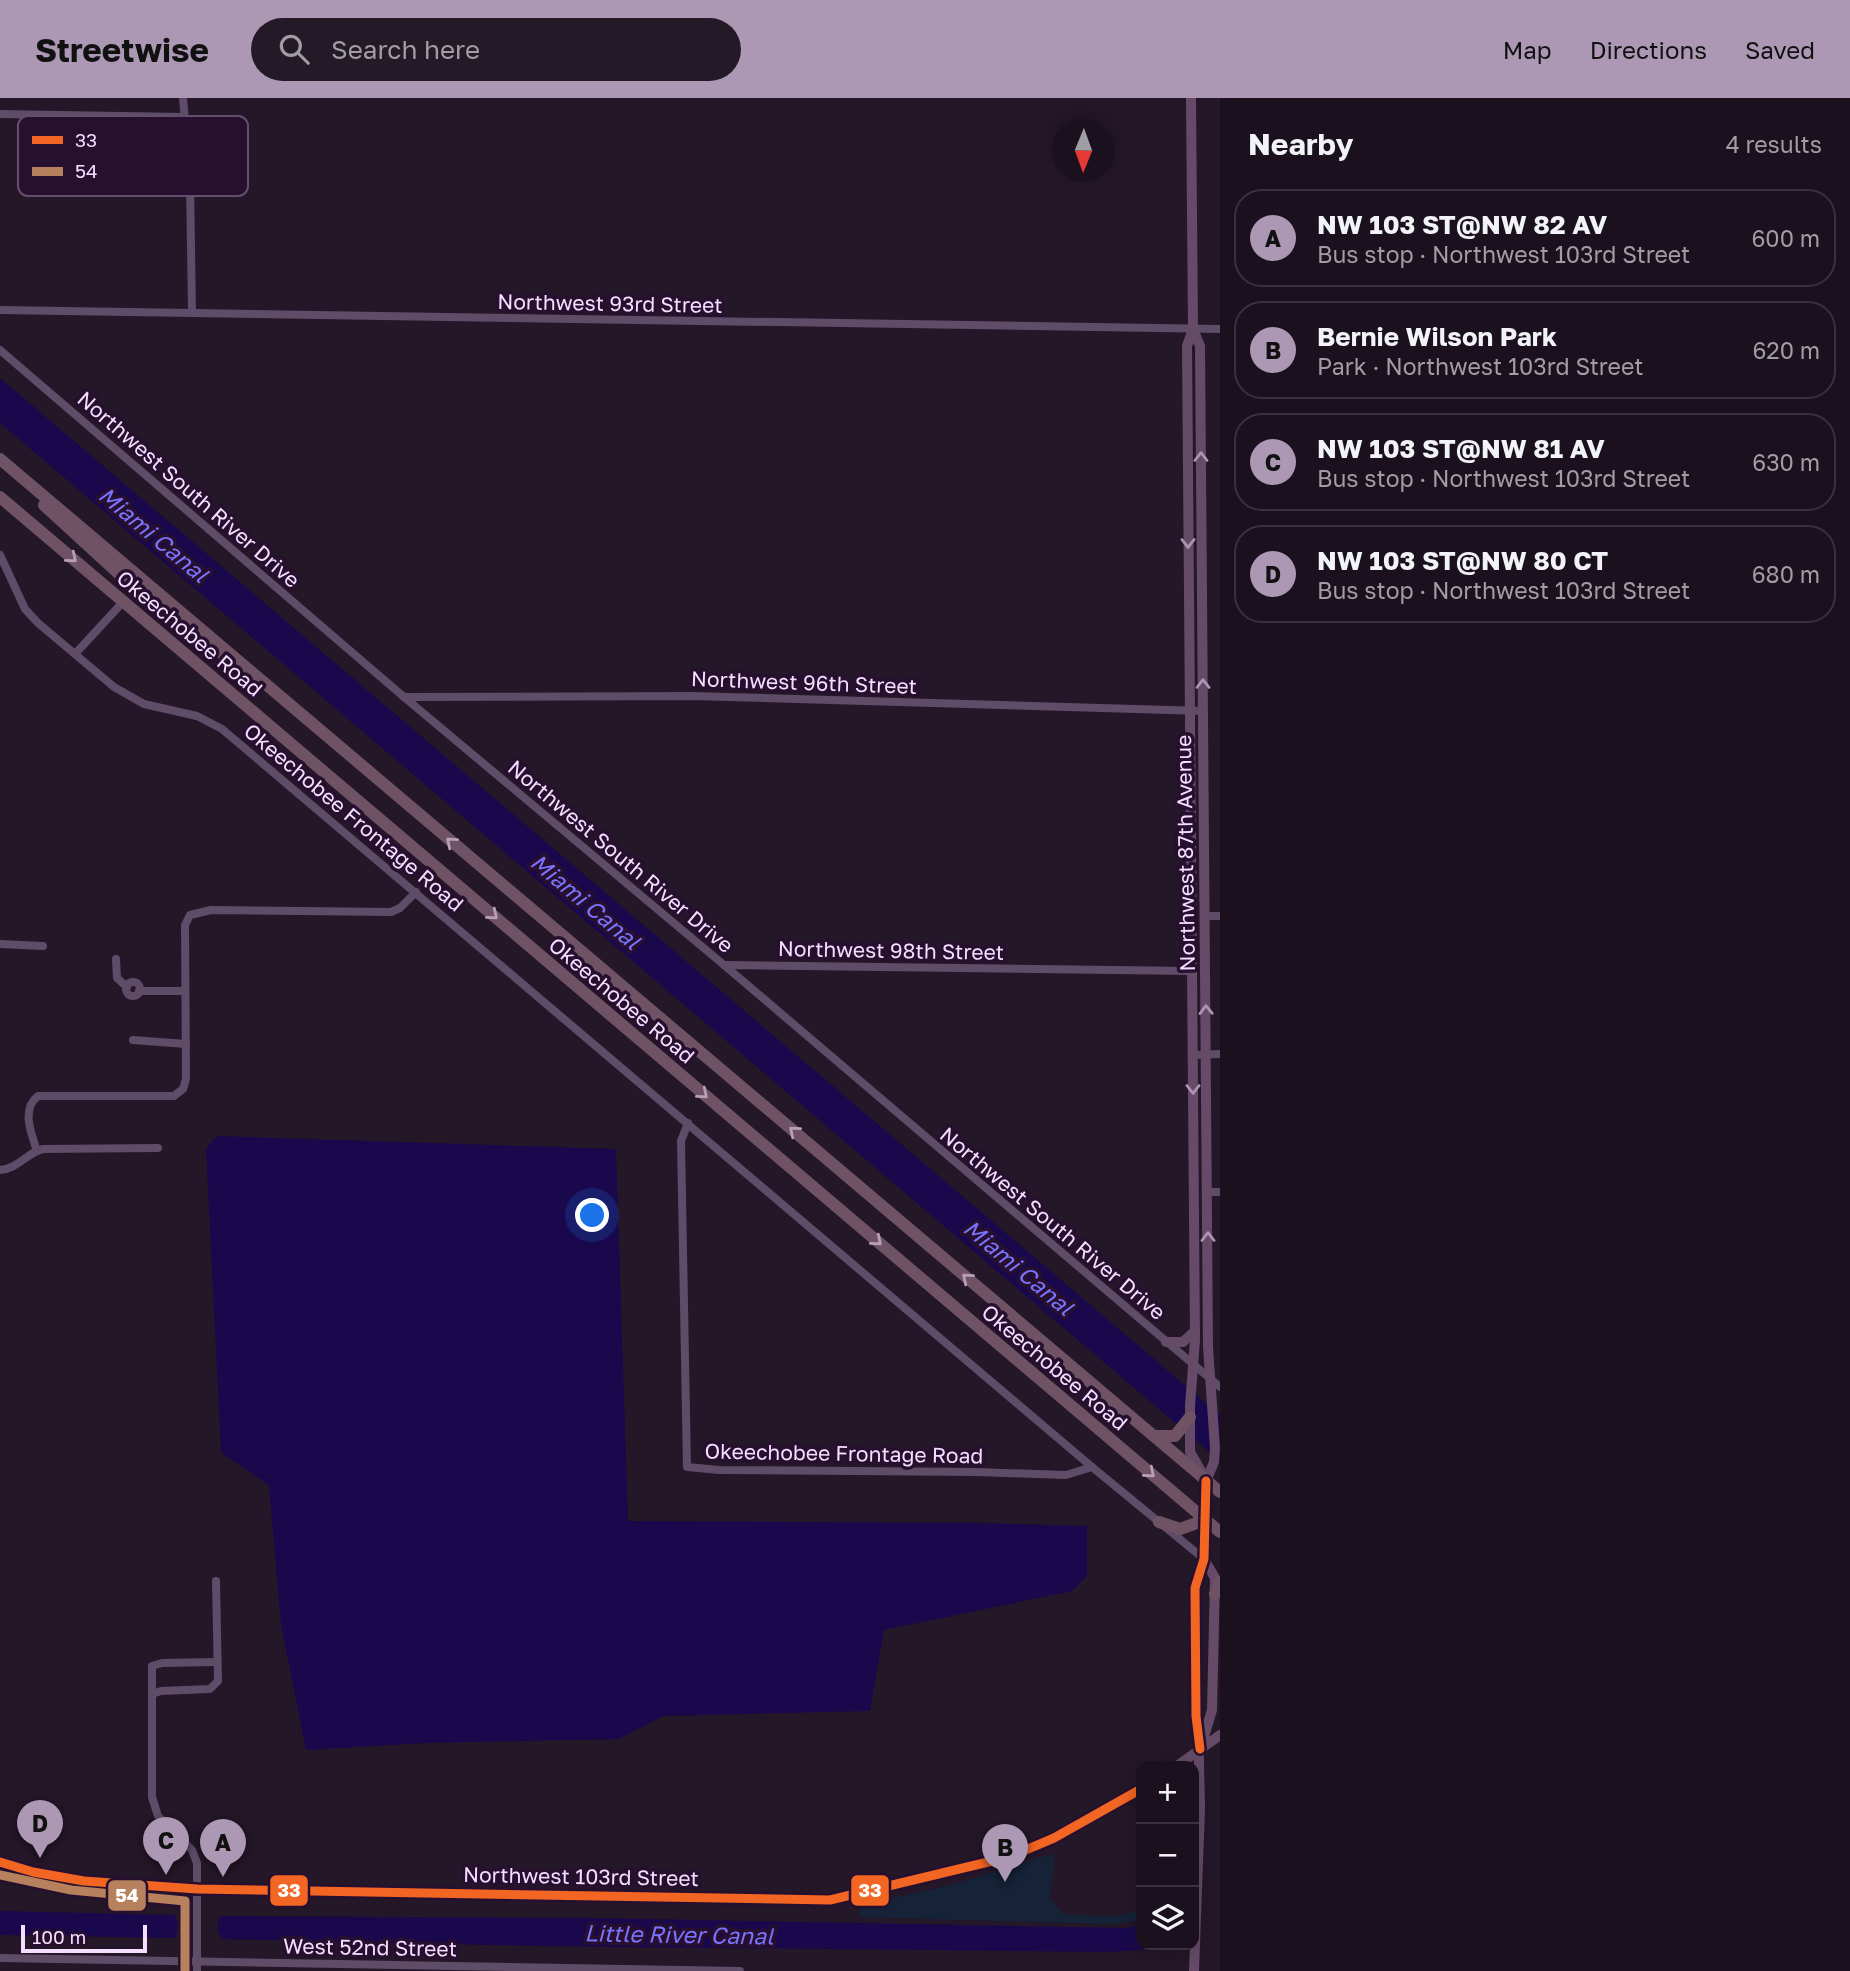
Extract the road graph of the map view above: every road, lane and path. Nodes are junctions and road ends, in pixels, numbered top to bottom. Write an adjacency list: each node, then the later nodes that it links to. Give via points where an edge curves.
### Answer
1 (183, 98): 5 (street)
2 (1191, 98): 9 (main road, Northwest 87th Avenue)
3 (0, 114): 4 (street)
4 (122, 116)
5 (183, 116)
6 (190, 196): 8 (street)
7 (0, 310): 8 (street, Northwest 93rd Street)
8 (192, 313): 9 (street, Northwest 93rd Street)
9 (1193, 329): 10 (street, Northwest 93rd Street); 22 (main road, Northwest 87th Avenue, one-way to 22, via 1187,346); 23 (main road, Northwest 87th Avenue, one-way to 9, via 1200,346)
10 (1220, 329)
11 (0, 350): 20 (street, Northwest South River Drive)
12 (0, 460): 16 (highway); 21 (highway, Okeechobee Road)
13 (0, 497): 17 (highway, Okeechobee Road, one-way to 17)
14 (0, 555): 15 (street, Okeechobee Frontage Road)
15 (4, 569): 19 (street, Okeechobee Frontage Road, via 25,609)
16 (113, 570): 17 (highway, via 122,585); 18 (highway)
17 (123, 602): 18 (highway, via 141,599); 19 (street); 56 (highway, Okeechobee Road, one-way to 56)
18 (152, 604): 21 (highway)
19 (75, 654): 24 (street, Okeechobee Frontage Road, via 131,698 197,716 222,729)
20 (404, 697): 22 (street, Northwest 96th Street, via 692,696); 30 (street, Northwest South River Drive)
21 (285, 701): 51 (highway, Okeechobee Road, one-way to 21)
22 (1190, 710): 23 (street, Northwest 96th Street); 31 (main road, Northwest 87th Avenue)
23 (1203, 710): 25 (main road, Northwest 87th Avenue)
24 (416, 892): 32 (street, via 391,912 211,910 190,915 185,925); 38 (street, Okeechobee Frontage Road)
25 (1205, 916): 26 (street); 37 (main road, Northwest 87th Avenue, one-way to 25)
26 (1220, 916)
27 (0, 944): 28 (street)
28 (43, 946)
29 (116, 959): 32 (street, via 119,981 132,996 139,991)
30 (724, 965): 31 (street, Northwest 98th Street); 45 (street, Northwest South River Drive)
31 (1192, 971): 36 (main road, Northwest 87th Avenue)
32 (186, 991): 34 (street)
33 (133, 1041): 34 (street)
34 (186, 1044): 40 (street, via 186,1079 174,1096 38,1096 29,1117)
35 (1220, 1054): 37 (street)
36 (1193, 1055): 37 (street); 44 (main road, Northwest 87th Avenue, one-way to 44)
37 (1207, 1055): 42 (main road, Northwest 87th Avenue)
38 (688, 1123): 53 (street, Okeechobee Frontage Road); 53 (street, Okeechobee Frontage Road, via 681,1140 687,1467 1066,1475)
39 (158, 1148): 40 (street)
40 (37, 1151): 41 (street)
41 (0, 1170)
42 (1207, 1192): 43 (street); 47 (main road, Northwest 87th Avenue, one-way to 42)
43 (1220, 1192)
44 (1195, 1331): 45 (main road, via 1183,1342); 46 (main road, Northwest 87th Avenue)
45 (1166, 1342): 46 (street, Northwest South River Drive)
46 (1193, 1365): 47 (street, Northwest South River Drive); 49 (main road, Northwest 87th Avenue)
47 (1210, 1379): 48 (street, Northwest South River Drive); 52 (main road, Northwest 87th Avenue)
48 (1220, 1387)
49 (1190, 1417): 50 (highway)
50 (1185, 1435): 51 (highway); 54 (main road)
51 (1154, 1436): 54 (highway, Okeechobee Road)
52 (1217, 1443): 54 (main road, Northwest 87th Avenue)
53 (1092, 1467): 57 (street, Okeechobee Frontage Road)
54 (1206, 1481): 55 (highway, Okeechobee Road); 56 (main road)
55 (1220, 1492)
56 (1205, 1520): 57 (highway, via 1180,1529); 58 (highway, Okeechobee Road); 59 (main road)
57 (1159, 1522): 59 (street, Okeechobee Frontage Road)
58 (1220, 1532)
59 (1204, 1559): 61 (main road); 62 (main road, via 1195,1588)
60 (216, 1581): 63 (street)
61 (1217, 1588): 64 (main road)
62 (1196, 1639): 64 (main road, via 1207,1652); 68 (main road)
63 (217, 1662): 65 (street, via 214,1687); 65 (street, via 152,1666)
64 (1213, 1683): 66 (main road)
65 (152, 1694): 74 (street, via 152,1797 158,1816 192,1850)
66 (1216, 1706): 68 (main road)
67 (1220, 1735): 68 (main road)
68 (1200, 1749): 69 (main road); 70 (main road)
69 (1184, 1761)
70 (1199, 1767)
71 (1136, 1791): 74 (main road, Northwest 103rd Street, via 1054,1838 1009,1857 830,1900)
72 (1197, 1824): 84 (main road)
73 (0, 1862): 74 (main road, Northwest 103rd Street, via 84,1881)
74 (197, 1889): 76 (street)
75 (0, 1958): 76 (street, West 52nd Street)
76 (197, 1966): 77 (street, West 52nd Street)
77 (357, 1968): 78 (street, West 52nd Street)
78 (421, 1968): 79 (street, West 52nd Street)
79 (487, 1969): 80 (street, West 52nd Street)
80 (574, 1970): 81 (street, West 52nd Street)
81 (610, 1970): 82 (street, West 52nd Street)
82 (703, 1971): 83 (street, West 52nd Street)
83 (740, 1971)
84 (1194, 1971)

